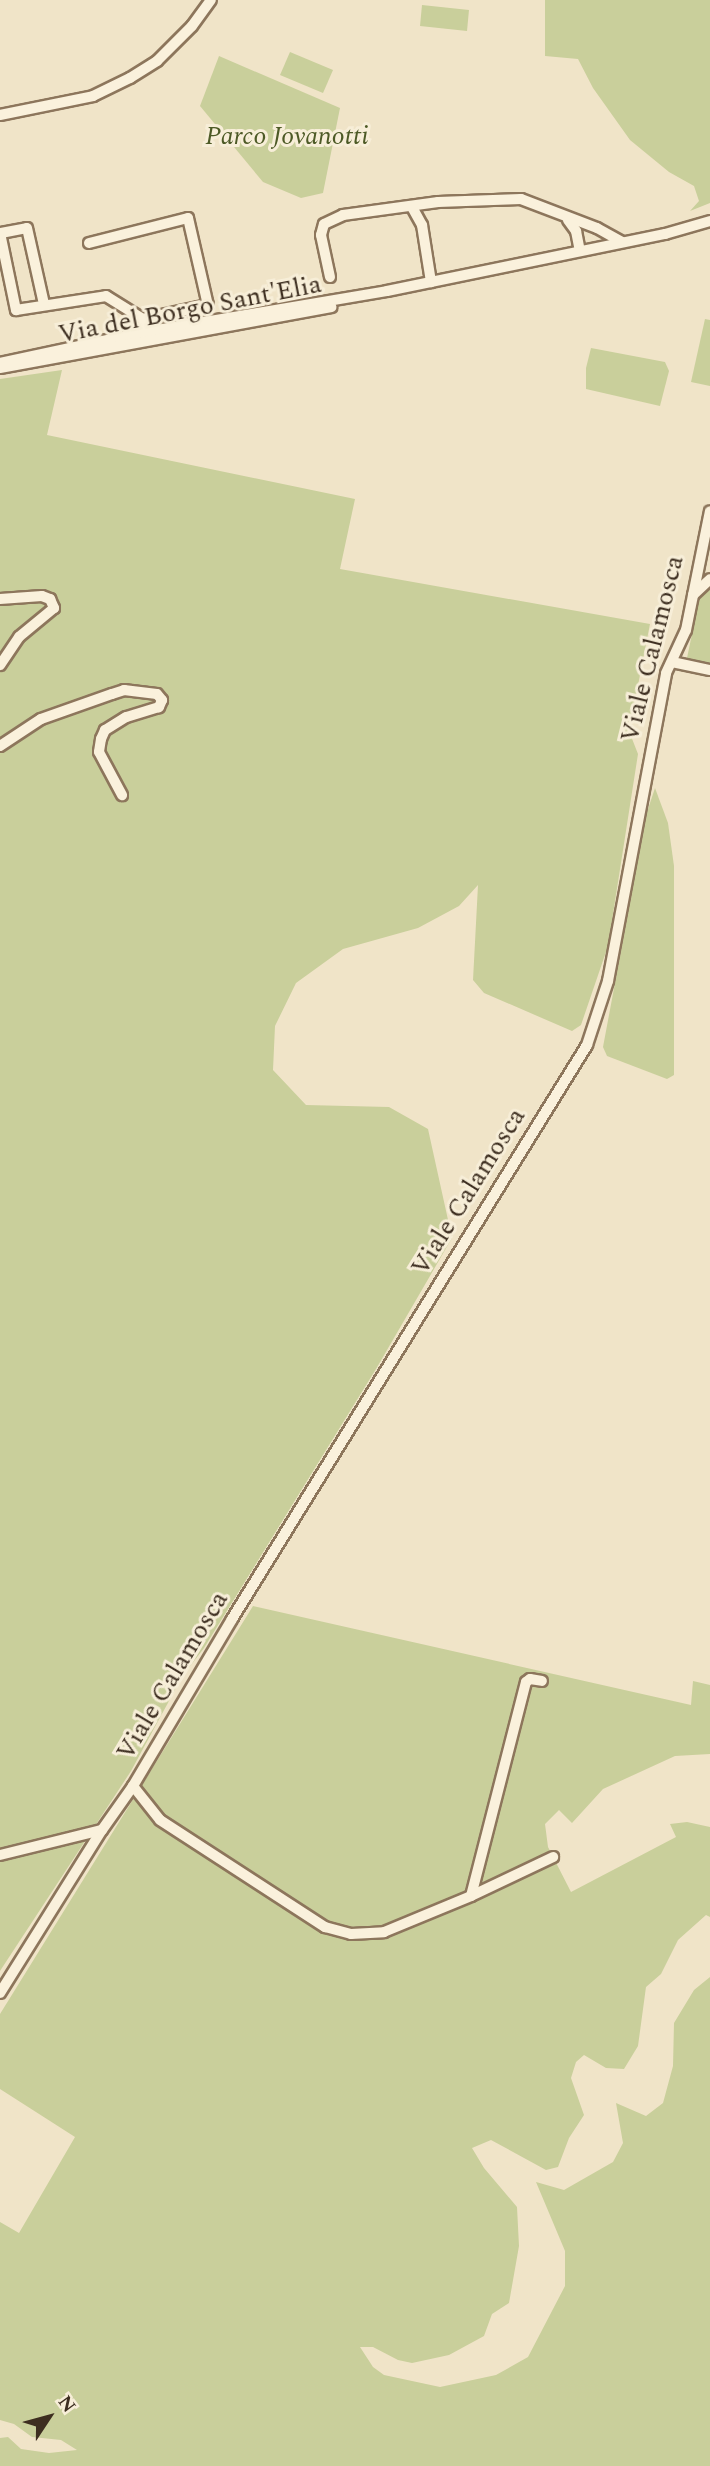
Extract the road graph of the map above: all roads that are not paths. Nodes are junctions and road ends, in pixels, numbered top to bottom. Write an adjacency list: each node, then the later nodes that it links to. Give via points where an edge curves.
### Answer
1 (211, 0): 2 (street, via 157,61 130,78 93,96)
2 (0, 115)
3 (412, 207): 4 (street, Via del Borgo Sant'Elia, via 515,199); 10 (street, Via del Borgo Sant'Elia, via 343,215 324,224 321,235); 11 (street, via 422,225)
4 (568, 220): 7 (street, Via del Borgo Sant'Elia, via 597,228); 9 (street)
5 (710, 221): 7 (street, Via del Borgo Sant'Elia)
6 (0, 233): 13 (street, via 27,228); 13 (street, via 16,310)
7 (622, 242): 9 (street, Via del Borgo Sant'Elia)
8 (89, 243): 14 (street, via 188,219)
9 (580, 251): 11 (street, Via del Borgo Sant'Elia)
10 (330, 277)
11 (431, 282): 12 (street, Via del Borgo Sant'Elia)
12 (387, 291): 16 (street, Via del Borgo Sant'Elia); 17 (street, Via del Borgo Sant'Elia, via 367,300)
13 (44, 304): 15 (street, via 106,296)
14 (208, 305): 15 (street); 16 (street)
15 (143, 319): 17 (street)
16 (211, 321): 17 (street, Via del Borgo Sant'Elia)
17 (146, 337): 18 (street, Via del Borgo Sant'Elia)
18 (0, 365)
19 (710, 511): 21 (street, Viale Calamosca)
20 (710, 579): 21 (street)
21 (693, 595): 23 (street, Viale Calamosca, via 686,630)
22 (0, 599): 24 (street, via 42,596 50,599 54,608 19,637)
23 (672, 662): 25 (street); 29 (street, Viale Calamosca, via 663,687 608,981 587,1045)
24 (0, 665)
25 (710, 670)
26 (0, 746): 27 (street, via 41,719 112,694 142,691 161,698 157,708 135,713 105,730 101,739 99,752)
27 (122, 795)
28 (542, 1681): 33 (street, via 526,1682)
29 (133, 1786): 30 (street, Viale Calamosca); 33 (street, via 160,1820 325,1927 384,1932)
30 (102, 1830): 31 (street); 34 (street, Viale Calamosca)
31 (0, 1855)
32 (553, 1857): 33 (street)
33 (471, 1896)
34 (0, 1993)

